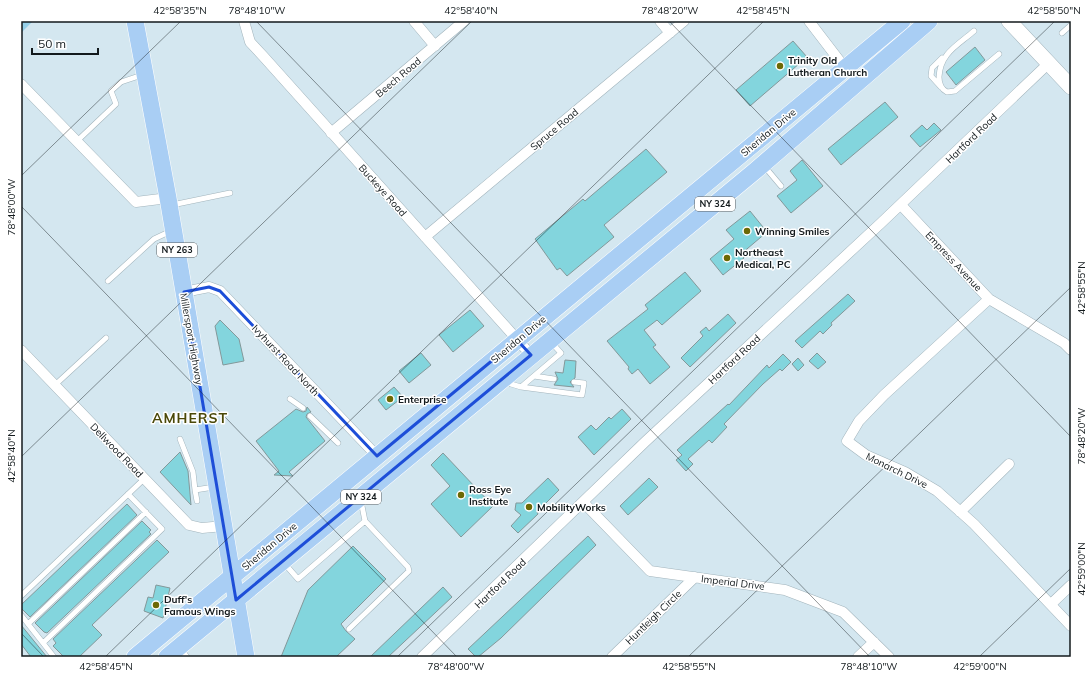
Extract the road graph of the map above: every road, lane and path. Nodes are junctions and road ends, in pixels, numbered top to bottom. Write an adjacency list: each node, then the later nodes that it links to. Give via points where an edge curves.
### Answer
1 (135, 21): 20 (main road, Millersport Highway / NY 263)
2 (244, 21): 24 (street, Buckeye Road, via 250,42)
3 (414, 21): 15 (street)
4 (464, 21): 15 (street, Beech Road)
5 (660, 21): 14 (street)
6 (684, 21): 14 (street, Spruce Road)
7 (809, 21): 19 (street)
8 (902, 21): 19 (main road, Sheridan Drive / NY 324)
9 (929, 21): 26 (main road, Sheridan Drive / NY 324)
10 (1009, 21): 18 (street)
11 (1071, 24): 13 (lane)
12 (974, 31): 16 (lane)
13 (1062, 32)
14 (670, 33): 32 (street, Spruce Road)
15 (435, 46): 24 (street, Beech Road)
16 (947, 54): 23 (lane, via 941,62); 23 (lane, via 934,65 931,72 934,82)
17 (999, 54): 23 (lane, via 955,91 947,92)
18 (1049, 63): 22 (street); 30 (street, Hartford Road)
19 (846, 68): 37 (main road, Sheridan Drive / NY 324)
20 (145, 74): 25 (lane, via 121,82 111,91 116,104); 29 (main road, Millersport Highway / NY 263)
21 (21, 84): 25 (street)
22 (1071, 86)
23 (941, 87)
24 (331, 133): 32 (street, Buckeye Road)
25 (76, 142): 29 (street, via 136,202)
26 (763, 165): 27 (lane); 38 (main road, Sheridan Drive / NY 324)
27 (780, 186)
28 (230, 193): 29 (lane)
29 (169, 202): 31 (main road, Millersport Highway / NY 263)
30 (901, 204): 35 (street, Empress Avenue); 61 (street, Hartford Road, via 646,441)
31 (173, 230): 33 (lane, via 154,239); 34 (main road, Millersport Highway / NY 263)
32 (425, 237): 37 (street, Buckeye Road)
33 (108, 281)
34 (184, 292): 53 (street, Ivyhurst Road North, via 210,287 220,291); 56 (main road, Millersport Highway / NY 263)
35 (989, 299): 40 (street, Empress Avenue, via 1064,343); 63 (street, Monarch Drive, via 884,395 859,421 846,441 866,455 922,480)
36 (106, 338): 46 (lane)
37 (517, 340): 41 (street, Buckeye Road); 53 (main road, Sheridan Drive / NY 324)
38 (550, 340): 41 (main road, Sheridan Drive / NY 324); 42 (lane, via 561,353)
39 (21, 350): 46 (street, Dellwood Road)
40 (1071, 350)
41 (531, 355): 43 (main road, Sheridan Drive / NY 324)
42 (534, 376): 44 (lane); 47 (lane)
43 (503, 378): 47 (lane, via 510,384); 59 (main road, Sheridan Drive / NY 324)
44 (554, 379)
45 (574, 382): 47 (lane, via 584,383 582,395)
46 (55, 385): 55 (street, Dellwood Road)
47 (521, 387)
48 (290, 399): 49 (lane)
49 (303, 408)
50 (310, 416): 52 (lane)
51 (180, 439): 57 (lane, via 193,472)
52 (338, 443)
53 (377, 456): 67 (main road, Sheridan Drive / NY 324)
54 (1009, 464): 63 (street)
55 (144, 479): 58 (lane); 65 (street, Dellwood Road, via 189,525 202,528)
56 (217, 486): 57 (lane); 65 (main road, Millersport Highway / NY 263)
57 (195, 490): 60 (lane)
58 (128, 494): 62 (lane); 70 (lane)
59 (360, 498): 64 (lane); 66 (main road, Sheridan Drive / NY 324)
60 (197, 501)
61 (584, 503): 68 (street, Imperial Drive, via 650,571); 83 (street, Hartford Road)
62 (146, 512): 74 (lane); 78 (lane, via 162,529)
63 (960, 512): 72 (street, Monarch Drive)
64 (365, 521): 66 (lane, via 298,579); 76 (lane, via 408,571)
65 (224, 526): 67 (main road, Millersport Highway / NY 263)
66 (283, 562): 71 (main road, Sheridan Drive / NY 324)
67 (232, 576): 71 (main road, Millersport Highway / NY 263); 81 (main road, Sheridan Drive / NY 324)
68 (695, 577): 77 (street, Imperial Drive, via 785,590 843,612); 84 (street, Huntleigh Circle)
69 (1071, 585): 72 (street)
70 (21, 596)
71 (236, 600): 79 (main road, Sheridan Drive / NY 324); 82 (main road, Millersport Highway / NY 263)
72 (1051, 604): 75 (street, Monarch Drive)
73 (21, 615): 74 (lane)
74 (28, 624): 78 (lane)
75 (1071, 626)
76 (349, 629)
77 (874, 642): 85 (street); 86 (street, Imperial Drive)
78 (43, 643): 80 (lane)
79 (178, 654)
80 (54, 657)
81 (135, 657)
82 (246, 657)
83 (422, 657)
84 (612, 657)
85 (858, 657)
86 (889, 657)

